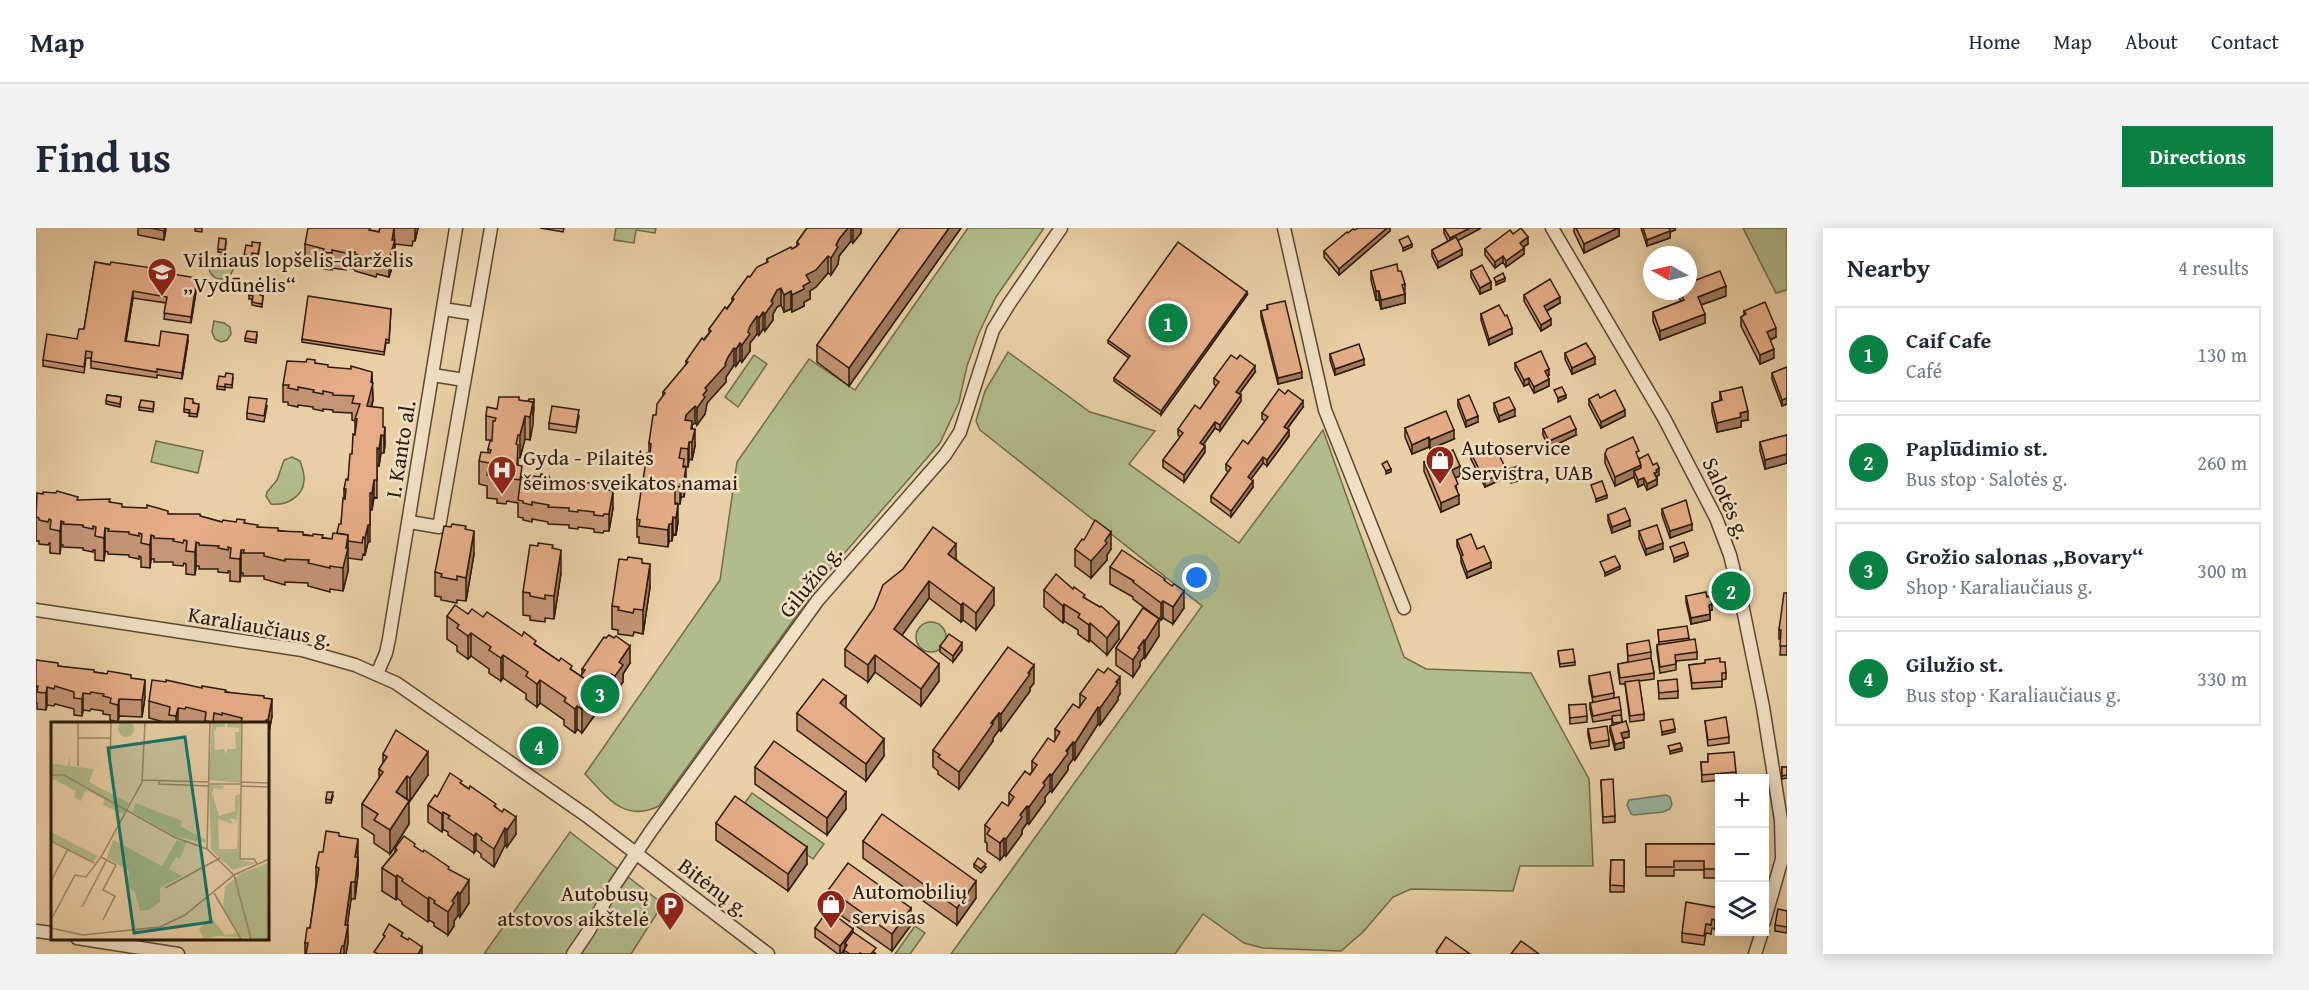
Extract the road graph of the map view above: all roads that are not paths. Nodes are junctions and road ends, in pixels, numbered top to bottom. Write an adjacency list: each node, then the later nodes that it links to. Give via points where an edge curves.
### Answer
1 (456, 228): 6 (street, I. Kanto al.)
2 (491, 228): 7 (street)
3 (1061, 228): 14 (street, Gilužio g., via 993,330 960,432 945,455 818,600)
4 (1284, 228): 11 (street, via 1325,410)
5 (1552, 228): 15 (street, Salotės g., via 1665,418 1716,518 1730,555 1761,696 1781,820 1782,859)
6 (443, 309): 7 (street); 8 (street, I. Kanto al.)
7 (476, 314): 9 (street)
8 (433, 375): 9 (street); 10 (street, I. Kanto al.)
9 (464, 380): 10 (street, via 439,527)
10 (410, 522): 13 (street, I. Kanto al., via 386,653)
11 (1404, 608)
12 (36, 610): 13 (street, Karaliaučiaus g., via 302,650)
13 (377, 674): 14 (street, Karaliaučiaus g., via 396,683)
14 (636, 854): 21 (street, Gilužio g.); 22 (street, Bitėnų g.)
15 (1769, 904)
16 (36, 931): 17 (street)
17 (51, 933)
18 (1761, 936): 23 (street)
19 (83, 939): 20 (street)
20 (178, 954)
21 (573, 954)
22 (768, 954)
23 (1755, 954)

